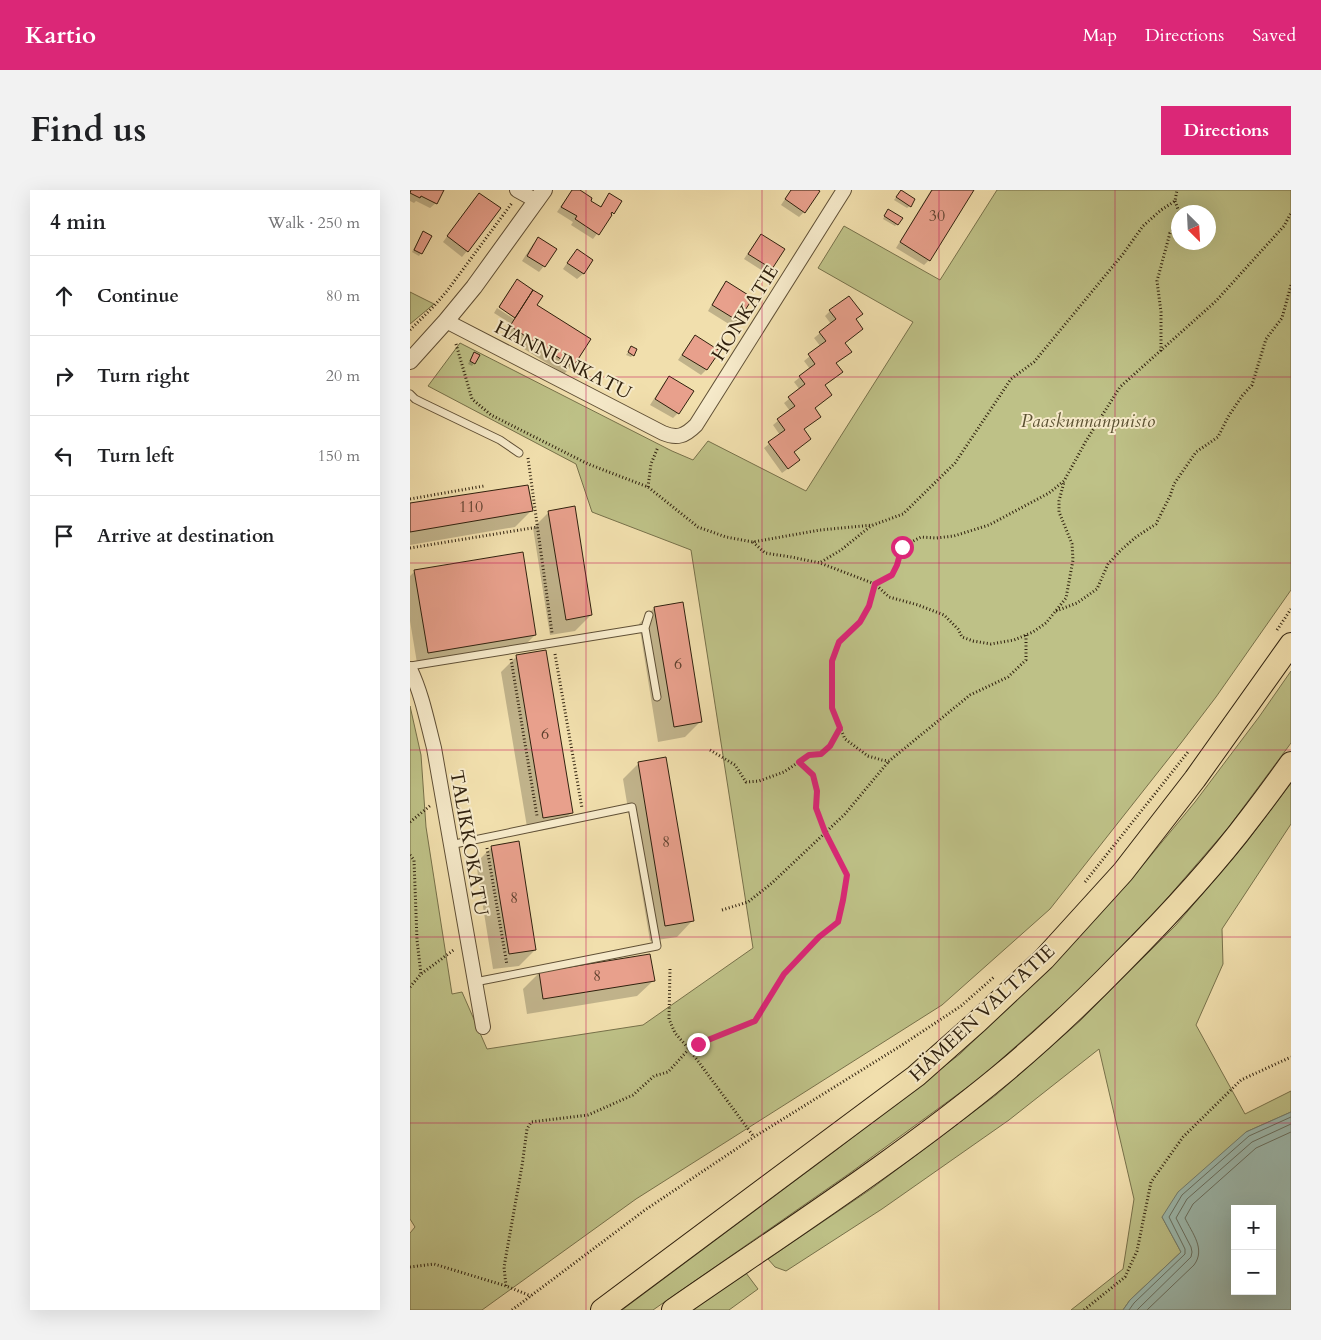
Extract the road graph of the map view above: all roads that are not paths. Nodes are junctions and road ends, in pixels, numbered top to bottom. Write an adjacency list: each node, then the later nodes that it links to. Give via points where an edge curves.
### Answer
1 (844, 190): 7 (street, HONKATIE, via 696,425 682,435)
2 (519, 191): 3 (street)
3 (541, 196): 4 (street)
4 (446, 321): 5 (street); 7 (street, HANNUNKATU)
5 (410, 362)
6 (410, 394): 8 (lane)
7 (662, 437)
8 (519, 453)
9 (649, 616): 10 (lane)
10 (645, 628): 12 (lane); 13 (lane)
11 (1283, 638): 18 (highway, HÄMEEN VALTATIE, via 1195,779 1123,872 1044,959 916,1076)
12 (410, 667): 15 (street, TALIKKOKATU, via 424,705 434,748)
13 (657, 697)
14 (1291, 763): 19 (highway, via 1251,818 1166,918 1076,1009 940,1123)
15 (450, 845): 16 (street, TALIKKOKATU); 16 (lane, via 632,807 657,946)
16 (475, 982): 17 (street, TALIKKOKATU)
17 (483, 1027)
18 (602, 1310)
19 (673, 1310)

